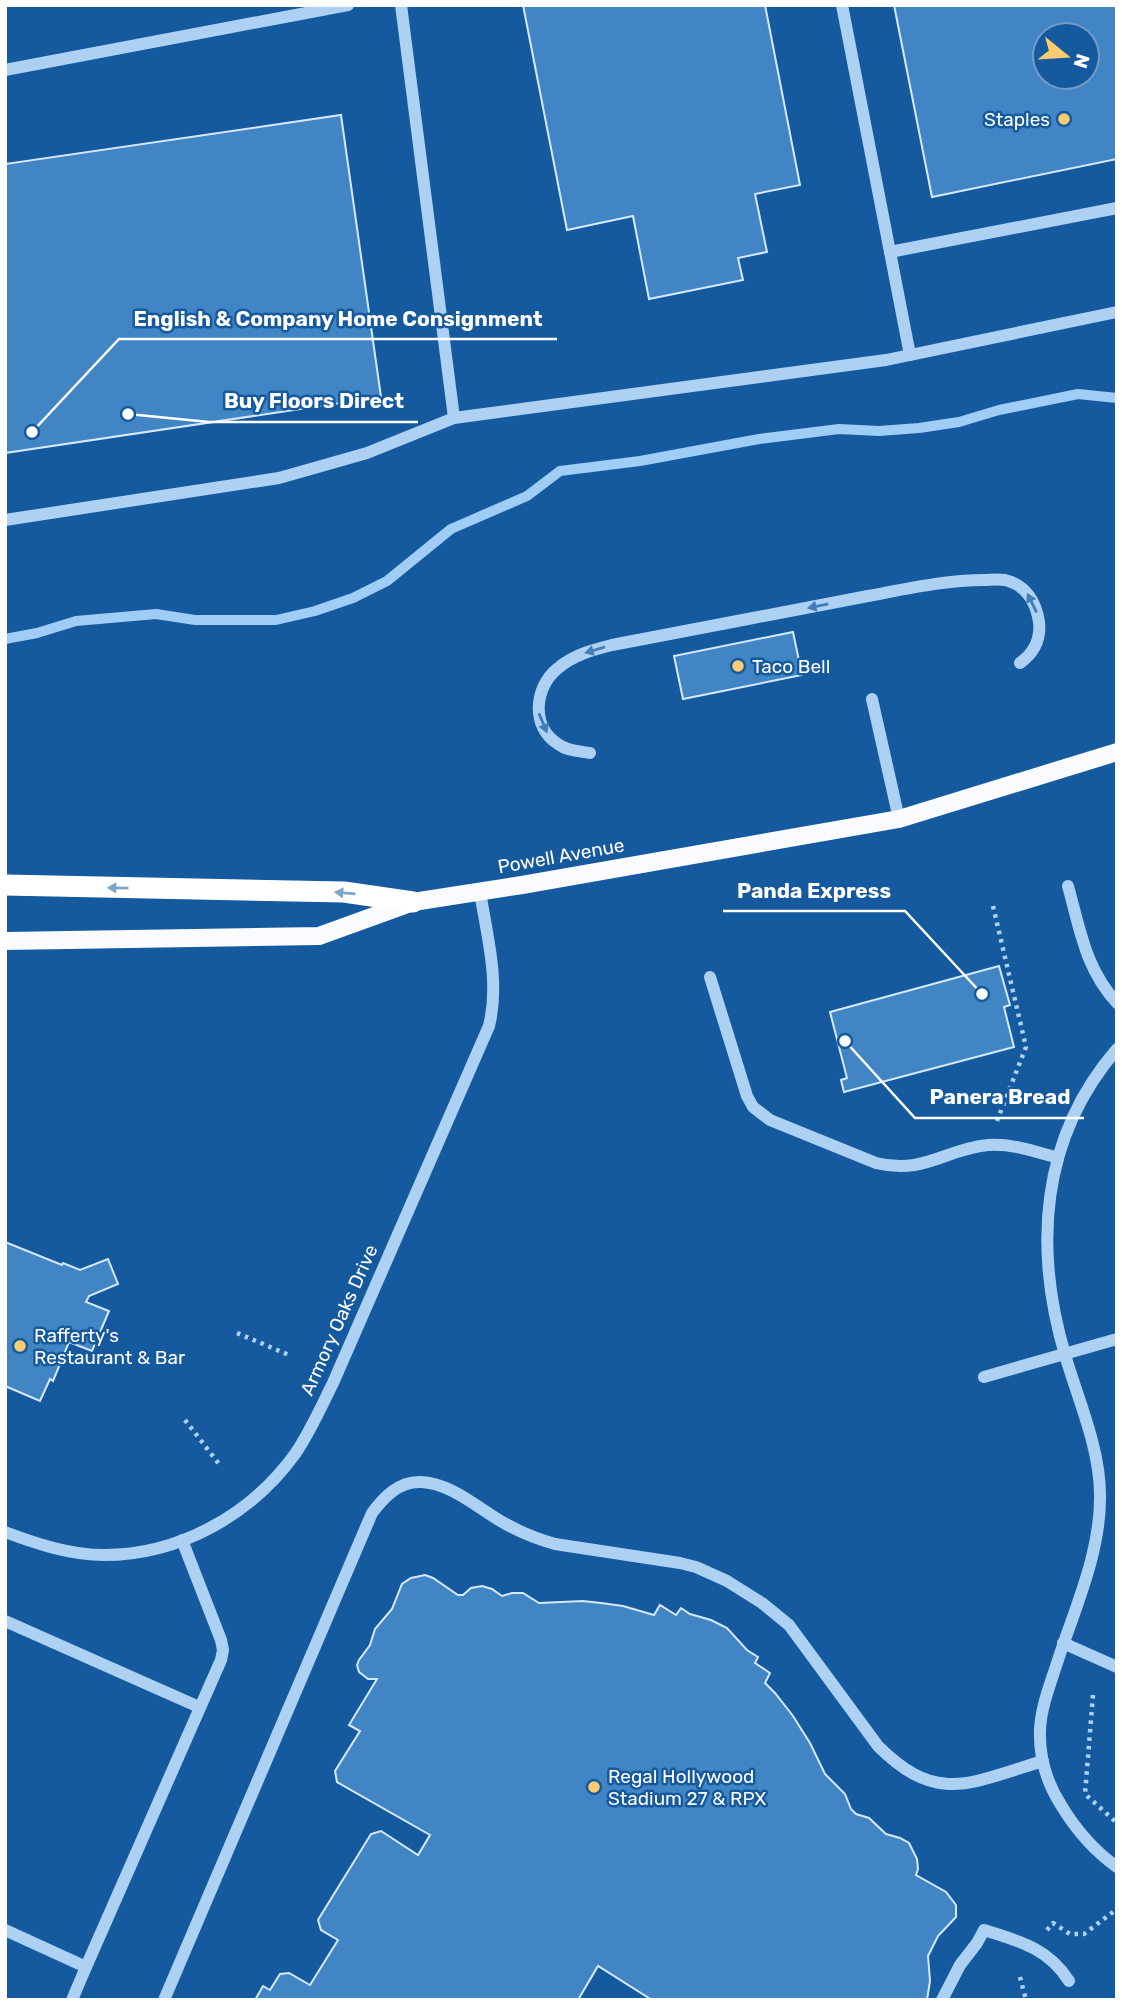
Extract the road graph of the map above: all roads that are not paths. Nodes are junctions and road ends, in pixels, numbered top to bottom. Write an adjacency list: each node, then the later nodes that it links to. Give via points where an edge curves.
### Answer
1 (348, 5): 4 (street)
2 (401, 5): 9 (street)
3 (842, 5): 6 (street)
4 (5, 70)
5 (1117, 208): 6 (street)
6 (890, 252): 8 (street)
7 (1117, 312): 8 (street)
8 (910, 355): 9 (street)
9 (454, 418): 10 (street, via 366,453 279,478)
10 (5, 520)
11 (1020, 663): 13 (street, one-way to 13, via 1038,642 1038,614 1027,592 1002,579 911,588 612,645 590,650 555,670 538,701 550,738 573,751)
12 (872, 698): 15 (street)
13 (590, 752)
14 (1117, 752): 15 (main road, Powell Avenue)
15 (899, 819): 18 (main road, Powell Avenue)
16 (5, 885): 19 (highway, one-way to 16, via 344,892)
17 (1069, 886): 22 (street, via 1090,963)
18 (480, 892): 19 (main road, Powell Avenue); 29 (street, Armory Oaks Drive, via 495,989 489,1026 333,1383 295,1453 274,1479 225,1520)
19 (413, 902): 20 (main road, Powell Avenue, via 319,936)
20 (5, 941)
21 (710, 977): 24 (street, via 747,1096 770,1120 892,1167 927,1163 988,1145)
22 (1117, 1003)
23 (1117, 1049): 24 (street, via 1080,1103)
24 (1058, 1158): 26 (street, via 1046,1219 1046,1254)
25 (1117, 1339): 26 (street)
26 (1065, 1354): 27 (street); 31 (street, via 1094,1450 1100,1504 1090,1565)
27 (984, 1377)
28 (5, 1532): 29 (street, Armory Oaks Drive, via 69,1551 103,1555)
29 (182, 1540): 33 (street, via 223,1650)
30 (5, 1621): 33 (street)
31 (1063, 1643): 32 (street); 34 (street, via 1043,1709)
32 (1117, 1667)
33 (199, 1707): 37 (street)
34 (1043, 1761): 35 (street, via 1067,1817 1096,1852); 40 (street, via 964,1784 947,1785 915,1776 877,1746 789,1625 727,1581 680,1563 555,1544 508,1525 439,1486 420,1482 402,1486 386,1495 372,1513)
35 (1117, 1867)
36 (5, 1930): 37 (street)
37 (86, 1967): 39 (street)
38 (1069, 1981): 41 (street, via 1049,1956 984,1930)
39 (72, 2000)
40 (164, 2000)
41 (942, 2000)

